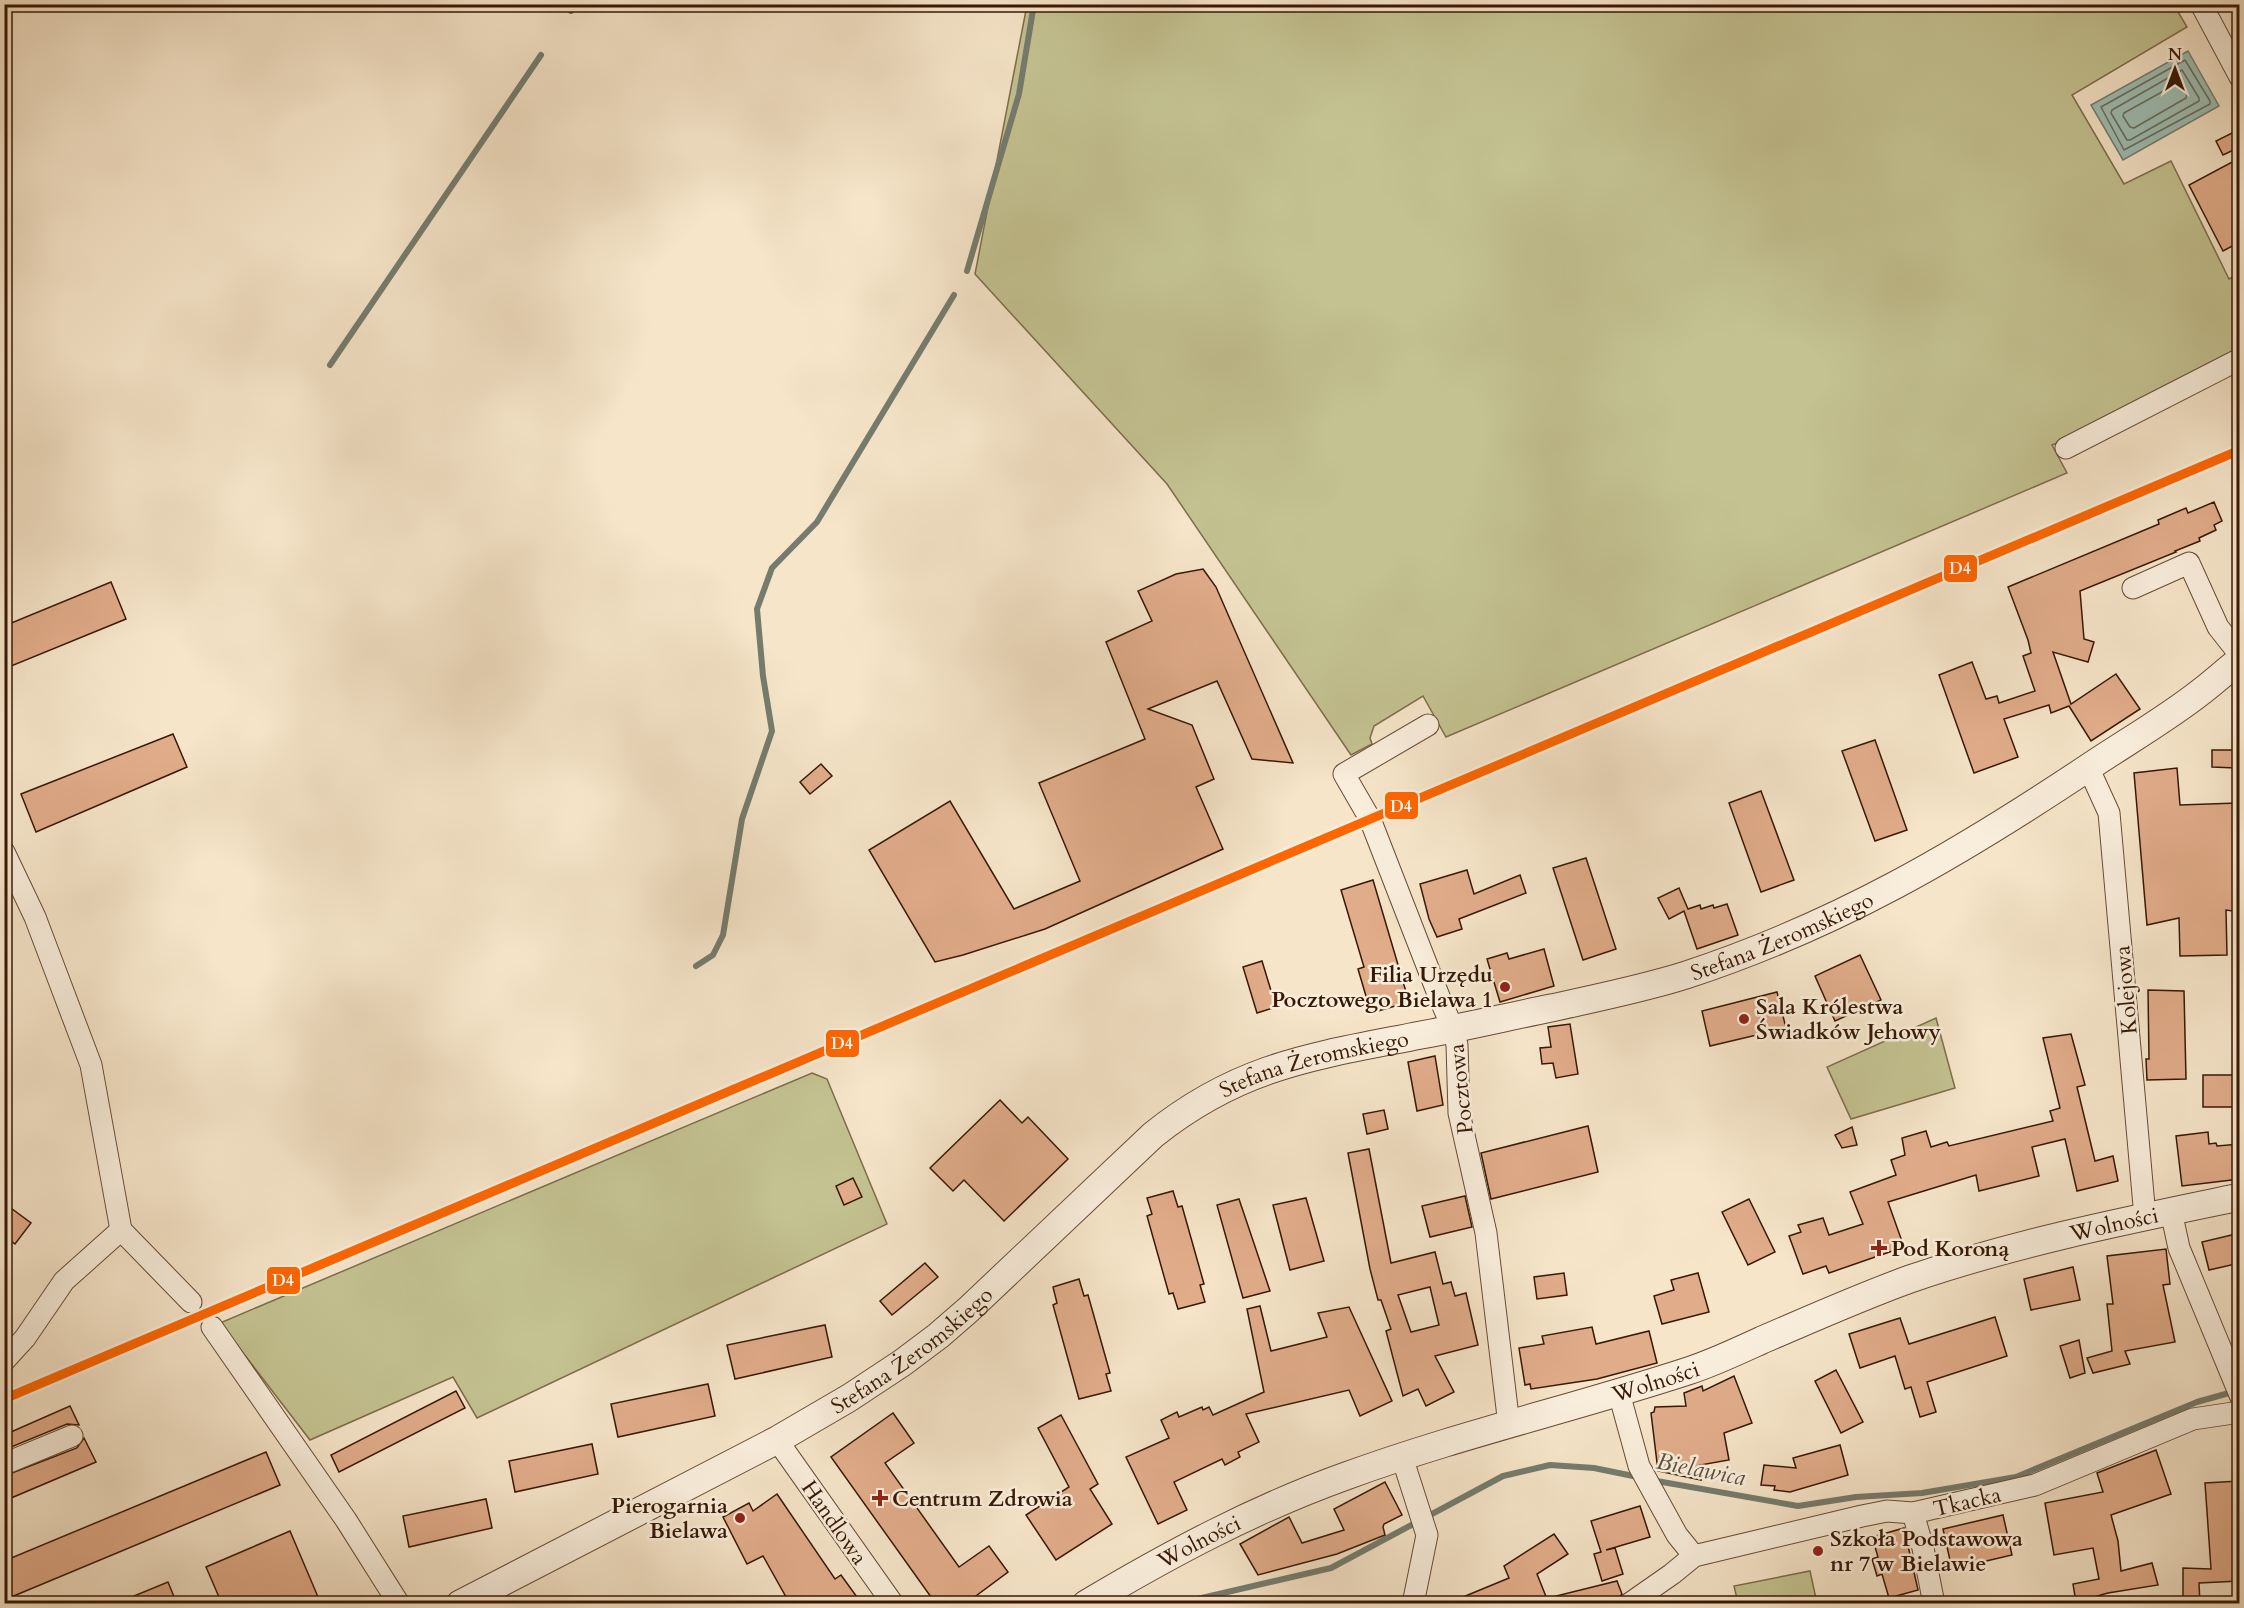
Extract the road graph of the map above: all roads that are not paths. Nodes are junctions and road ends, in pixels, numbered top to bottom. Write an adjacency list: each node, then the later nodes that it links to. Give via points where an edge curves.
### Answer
1 (2201, 4): 2 (street)
2 (2240, 77)
3 (2240, 359): 4 (street)
4 (2066, 448)
5 (2133, 588): 6 (street, via 2189,563 2218,627)
6 (2240, 655)
7 (2240, 660): 9 (street, Stefana Żeromskiego, via 2193,697)
8 (1428, 725): 11 (street, Pocztowa, via 1344,774 1370,819)
9 (2088, 767): 11 (street, Stefana Żeromskiego, via 1938,863 1846,912 1769,946 1640,988); 14 (street, Kolejowa, via 2109,813)
10 (4, 852): 15 (street, via 35,916 91,1065)
11 (1453, 1029): 22 (street, Pocztowa, via 1460,1113 1486,1233); 24 (street, Stefana Żeromskiego, via 1294,1061 1246,1077 1200,1101 1153,1135 938,1336 849,1398)
12 (2240, 1197): 13 (street, Wolności)
13 (2171, 1211): 14 (street, Wolności); 20 (street, via 2179,1248)
14 (2145, 1217): 19 (street, Wolności, via 2052,1237 1909,1280 1704,1366)
15 (121, 1230): 16 (street); 18 (street, via 64,1281)
16 (191, 1302)
17 (212, 1327): 29 (street, via 346,1520)
18 (4, 1361)
19 (1619, 1393): 22 (street, Wolności); 28 (street, via 1639,1466 1677,1534)
20 (2240, 1395)
21 (2240, 1412): 27 (street, Tkacka, via 2193,1419 2035,1485)
22 (1509, 1425): 25 (street, Wolności)
23 (72, 1436): 26 (street)
24 (777, 1440): 30 (street, Stefana Żeromskiego); 31 (street, Handlowa)
25 (1402, 1457): 32 (street, Wolności, via 1344,1476 1251,1515 1186,1546); 33 (street, via 1427,1535)
26 (4, 1464)
27 (1913, 1513): 28 (street, Tkacka, via 1887,1511); 35 (street)
28 (1694, 1556): 34 (street, Tkacka)
29 (399, 1604)
30 (460, 1604)
31 (893, 1604)
32 (1086, 1604)
33 (1413, 1604)
34 (1629, 1604)
35 (1934, 1604)

